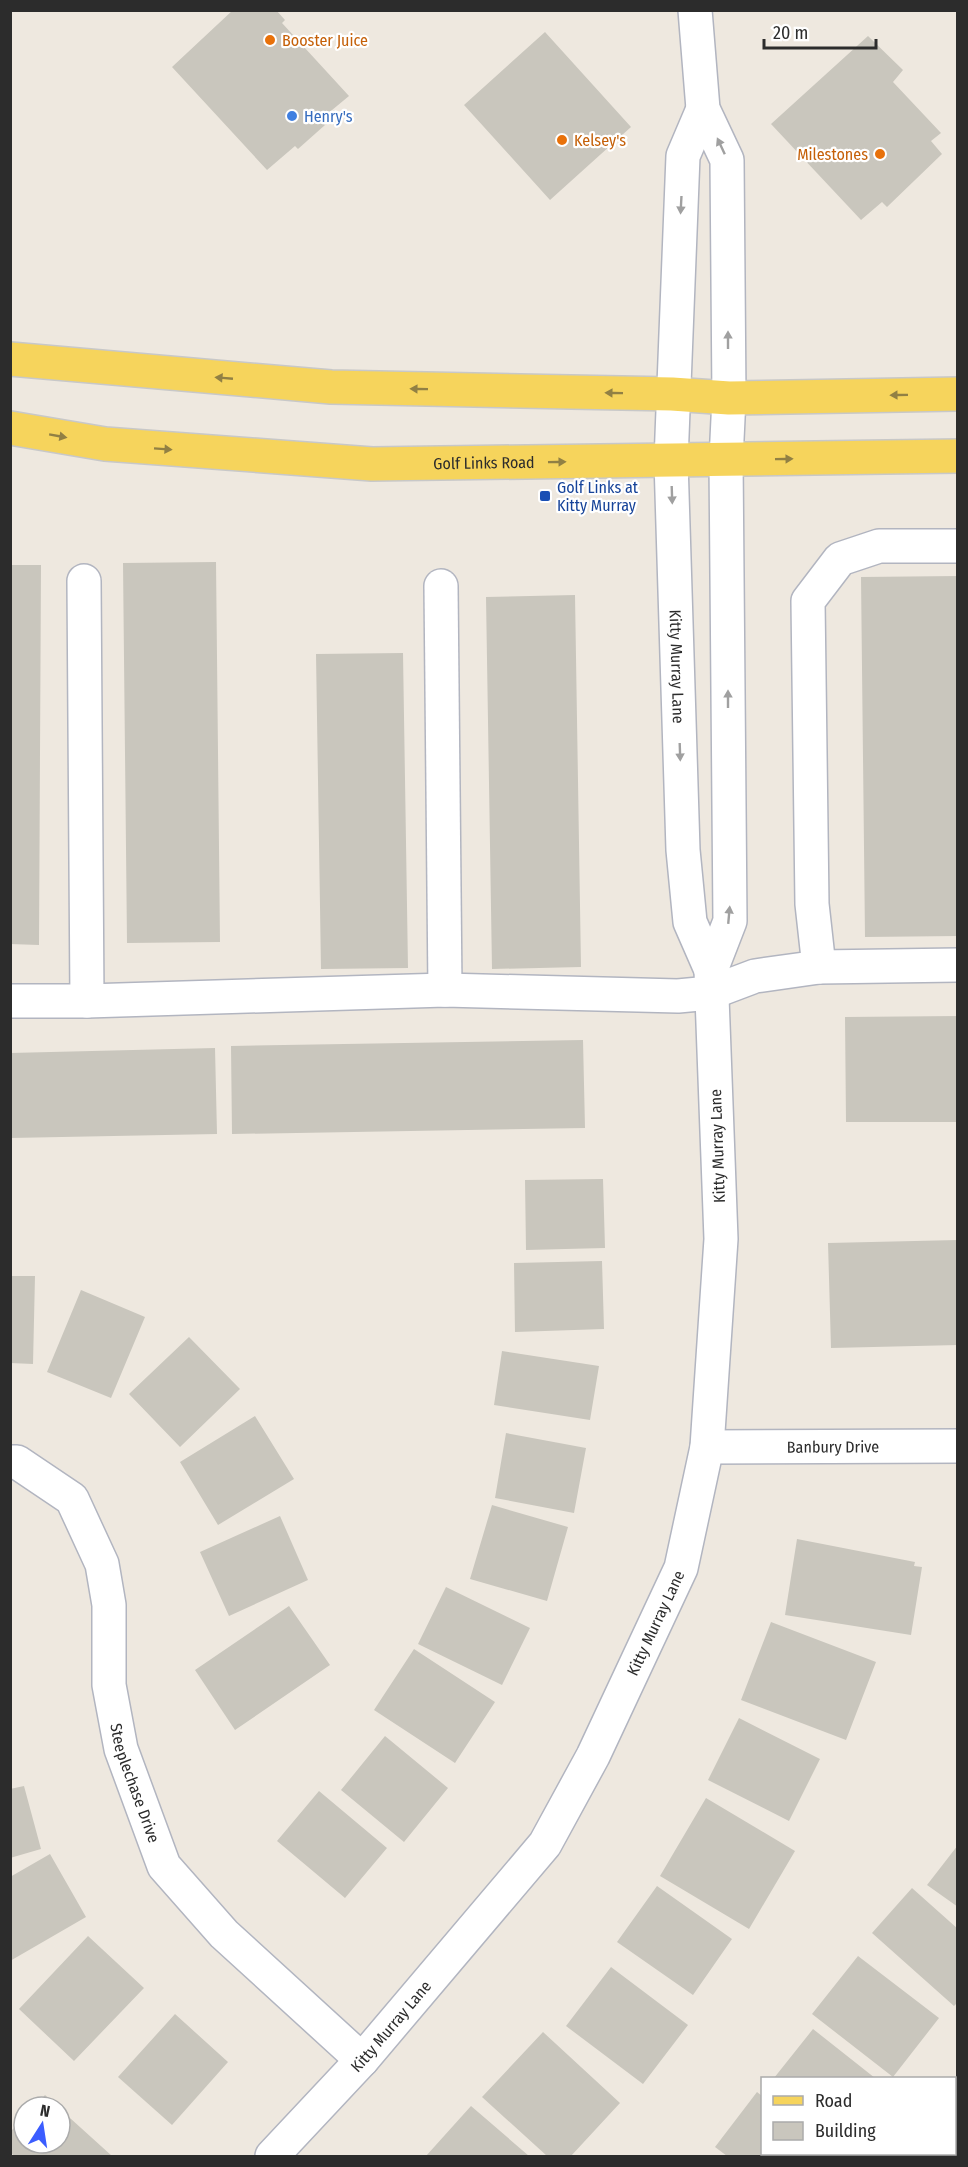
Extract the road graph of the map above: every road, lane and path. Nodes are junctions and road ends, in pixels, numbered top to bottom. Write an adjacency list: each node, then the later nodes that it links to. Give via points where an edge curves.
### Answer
1 (695, 10): 2 (street)
2 (703, 109): 4 (street, Kitty Murray Lane, one-way to 4, via 683,156); 6 (street, Kitty Murray Lane, one-way to 2, via 727,160)
3 (11, 359): 4 (main road, one-way to 3, via 331,387)
4 (672, 394): 6 (main road); 10 (street, Kitty Murray Lane)
5 (957, 394): 6 (main road, one-way to 6)
6 (729, 398): 9 (street, Kitty Murray Lane)
7 (10, 428): 10 (main road, Golf Links Road, one-way to 10, via 105,444 372,464)
8 (957, 456): 9 (main road, Golf Links Road, one-way to 8)
9 (726, 460): 10 (main road, Golf Links Road); 16 (street, Kitty Murray Lane, one-way to 9, via 730,921)
10 (671, 461): 16 (street, Kitty Murray Lane, one-way to 16, via 683,849 690,922)
11 (957, 546): 15 (street, via 879,546 840,559 808,601 812,904)
12 (84, 581): 19 (street)
13 (441, 586): 17 (street)
14 (957, 966): 15 (street)
15 (819, 967): 16 (street)
16 (710, 981): 17 (street, via 678,996); 21 (street, Kitty Murray Lane, via 721,1239)
17 (446, 990): 19 (street)
18 (10, 1001): 19 (street)
19 (87, 1001)
20 (957, 1446): 21 (street, Banbury Drive)
21 (707, 1447): 23 (street, Kitty Murray Lane, via 681,1568 593,1756 545,1844)
22 (10, 1462): 23 (street, Steeplechase Drive, via 17,1462 72,1499 102,1564 109,1605 109,1684 121,1749 164,1866 224,1934)
23 (362, 2060): 24 (street, Kitty Murray Lane)
24 (272, 2157)

